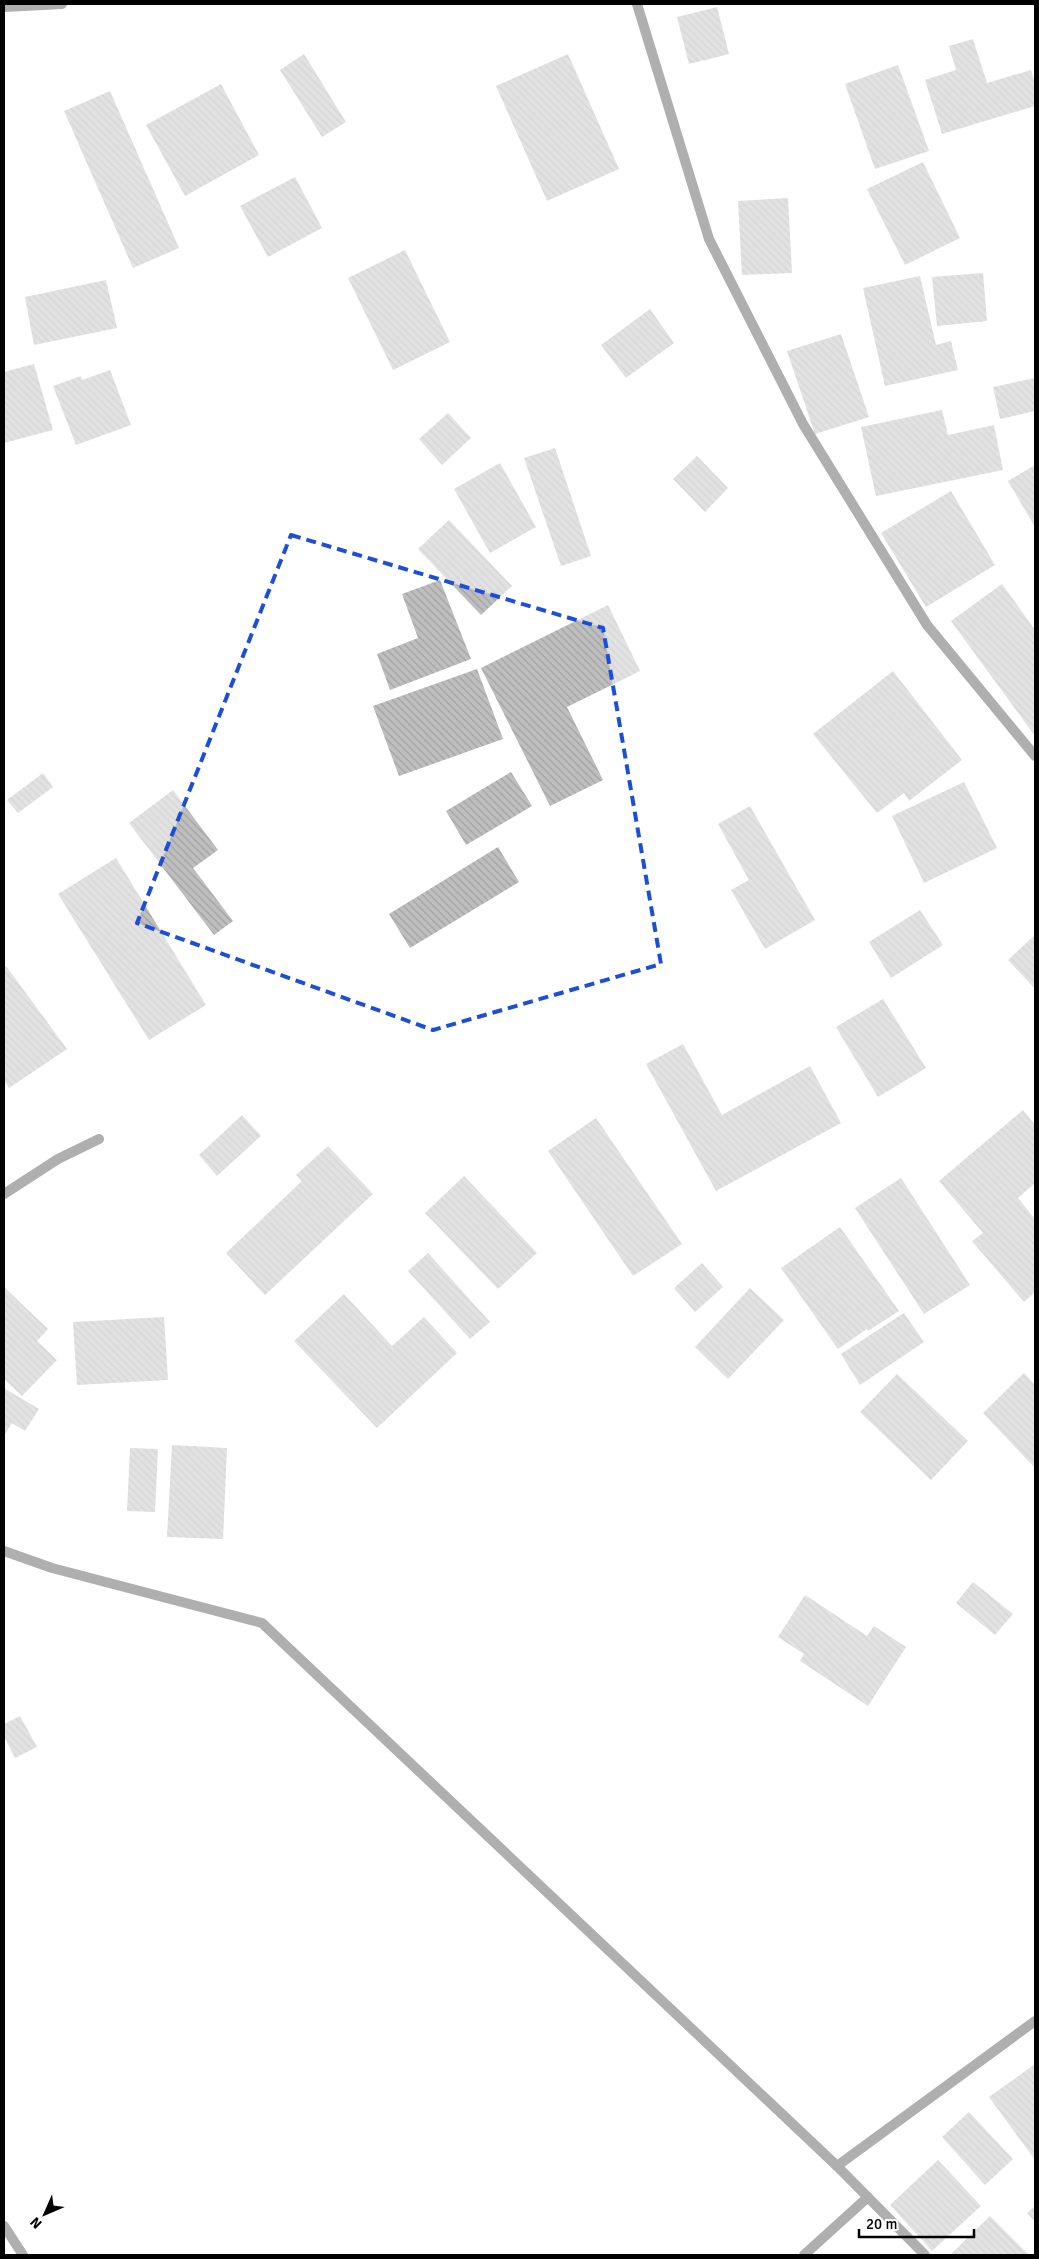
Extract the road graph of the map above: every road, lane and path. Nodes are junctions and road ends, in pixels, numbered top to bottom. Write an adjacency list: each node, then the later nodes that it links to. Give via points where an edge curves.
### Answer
1 (62, 4): 3 (street)
2 (637, 4): 4 (street, via 709,239 803,424 926,625)
3 (4, 7)
4 (1035, 756)
5 (99, 1139): 6 (street, via 58,1159)
6 (4, 1194)
7 (4, 1551): 9 (street, via 52,1568 262,1623)
8 (1035, 2021): 9 (street)
9 (837, 2166): 10 (street)
10 (868, 2197): 13 (street); 14 (street)
11 (4, 2226): 12 (street)
12 (23, 2255)
13 (804, 2255)
14 (924, 2255)

